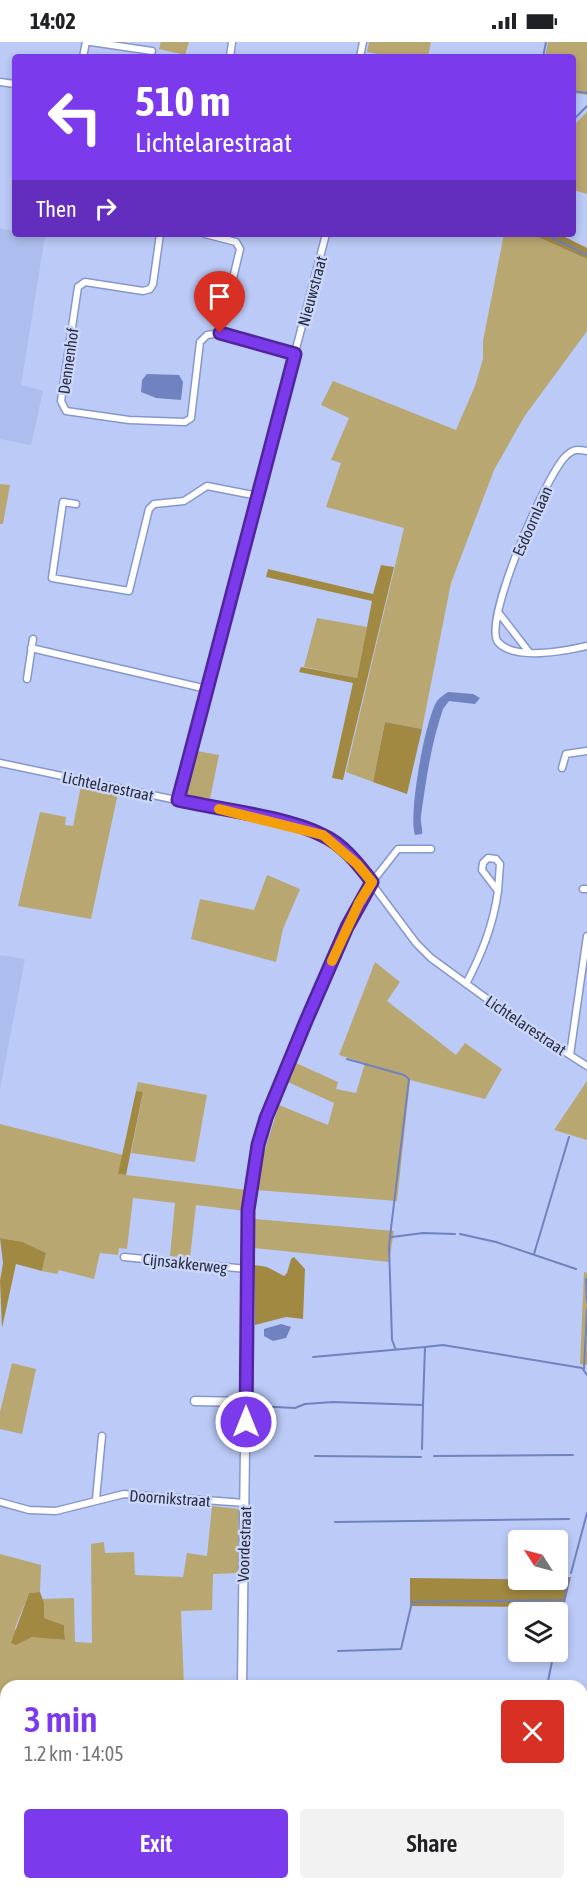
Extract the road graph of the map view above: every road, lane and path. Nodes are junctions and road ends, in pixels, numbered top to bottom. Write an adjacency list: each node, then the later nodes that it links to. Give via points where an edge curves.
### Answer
1 (88, 42): 2 (street)
2 (152, 51)
3 (160, 237): 6 (street, Dennenhof, via 150,289 85,282 78,288 61,401 66,411 129,420 185,422 191,418 200,342 207,335)
4 (217, 237): 6 (street, via 236,242 240,249)
5 (325, 237): 7 (street, Nieuwstraat)
6 (220, 333): 7 (street)
7 (295, 354): 9 (street, Nieuwstraat)
8 (587, 451): 11 (street, Esdoornlaan, via 573,451 560,462 521,542)
9 (258, 496): 10 (street, via 207,486 184,501 154,504 149,510 129,591 52,578 63,502); 17 (street, Nieuwstraat)
10 (76, 504)
11 (498, 612): 15 (street); 15 (street, Esdoornlaan, via 494,632 497,641)
12 (33, 639): 14 (street)
13 (587, 646): 15 (street, Esdoornlaan, via 545,654)
14 (31, 648): 16 (street); 17 (street)
15 (529, 652)
16 (27, 679)
17 (207, 689): 21 (street, Nieuwstraat)
18 (587, 751): 20 (street, via 566,753)
19 (0, 763): 21 (street, Lichtelarestraat)
20 (562, 768)
21 (178, 800): 23 (street, Lichtelarestraat, via 323,835)
22 (431, 849): 23 (street, via 398,849)
23 (372, 882): 26 (street, Lichtelarestraat, via 423,951); 30 (street, Voordestraat, via 347,927 266,1118 248,1210)
24 (498, 891): 24 (street, via 482,870 488,858 500,864); 26 (street, via 490,933)
25 (587, 936): 27 (street)
26 (466, 984): 27 (street, Lichtelarestraat)
27 (570, 1055): 28 (street, Lichtelarestraat)
28 (587, 1066)
29 (124, 1257): 30 (street, Cijnsakkerweg)
30 (247, 1269): 32 (street, Voordestraat)
31 (195, 1401): 32 (street)
32 (246, 1402): 36 (street, Voordestraat)
33 (102, 1436): 34 (street)
34 (96, 1499): 35 (street, Doornikstraat, via 56,1511 29,1510); 36 (street, Doornikstraat, via 124,1494)
35 (0, 1502)
36 (245, 1503): 37 (street, Voordestraat)
37 (242, 1680)

